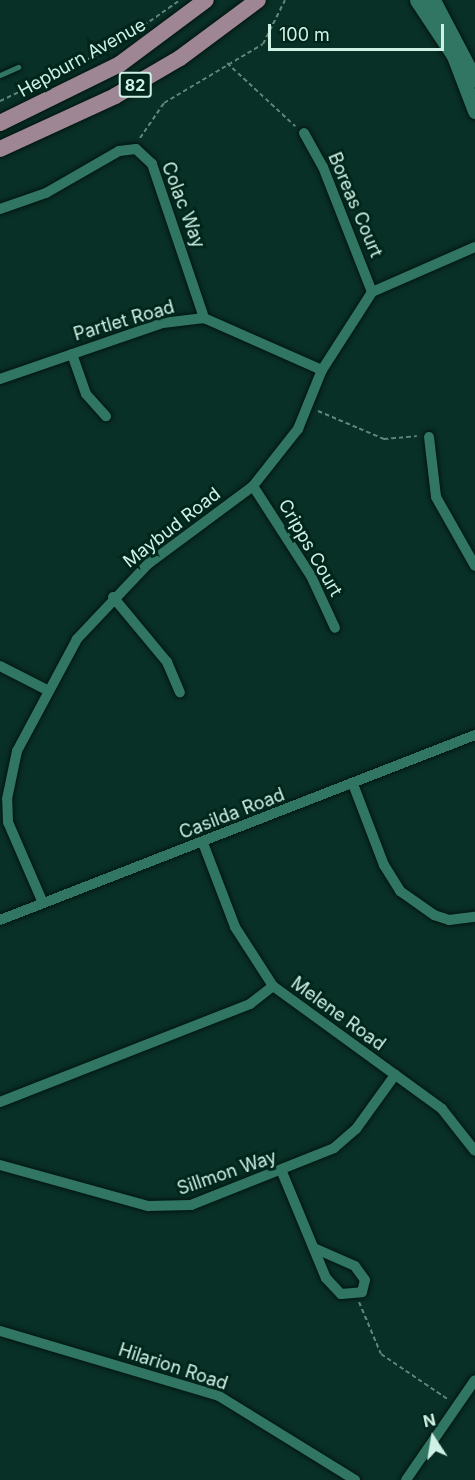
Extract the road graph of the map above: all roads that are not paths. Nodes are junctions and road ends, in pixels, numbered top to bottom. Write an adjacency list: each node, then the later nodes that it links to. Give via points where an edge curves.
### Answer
1 (206, 0): 9 (main road, Hepburn Avenue / 82, via 120,64)
2 (258, 0): 11 (main road, 82, via 180,58 115,96)
3 (417, 0): 8 (main road, via 454,56)
4 (433, 0): 7 (main road)
5 (18, 68): 6 (lane)
6 (0, 75)
7 (475, 80)
8 (475, 111)
9 (0, 123)
10 (304, 133): 14 (street, Boreas Court, via 323,167)
11 (0, 150)
12 (0, 209): 15 (street, Colac Way, via 46,193 119,151 136,150 152,164)
13 (475, 247): 14 (street)
14 (372, 292): 17 (street, Maybud Road)
15 (204, 318): 16 (street, Partlet Road, via 163,323); 17 (street)
16 (72, 354): 18 (street, Partlet Road); 19 (street, via 86,394)
17 (322, 370): 21 (street, Maybud Road, via 298,429)
18 (0, 379)
19 (106, 416)
20 (429, 437): 22 (street, via 436,496)
21 (253, 486): 23 (street, Maybud Road, via 148,564); 24 (street, Cripps Court, via 311,576)
22 (475, 566)
23 (113, 597): 26 (street, Maybud Road, via 77,639); 27 (street, via 167,662)
24 (335, 628)
25 (0, 666): 26 (street)
26 (49, 692): 31 (street, Maybud Road, via 18,751 7,799 8,822)
27 (180, 692)
28 (475, 735): 29 (street, Casilda Road)
29 (353, 784): 30 (street, Casilda Road); 32 (street, via 384,865 400,891 434,915 449,920)
30 (203, 843): 31 (street, Casilda Road); 34 (street, Melene Road, via 235,927)
31 (43, 903): 33 (street, Casilda Road)
32 (475, 917)
33 (0, 920)
34 (273, 986): 35 (street, Melene Road); 36 (street, via 249,1004)
35 (395, 1075): 37 (street, Melene Road, via 442,1109); 39 (street, Sillmon Way, via 346,1139)
36 (0, 1102)
37 (474, 1147)
38 (0, 1165): 39 (street, Sillmon Way, via 168,1209)
39 (282, 1172): 40 (street)
40 (316, 1249): 40 (street, via 332,1288 356,1296 365,1286 362,1273)
41 (0, 1331): 43 (street, Hilarion Road, via 219,1396)
42 (475, 1380): 44 (street)
43 (355, 1480)
44 (406, 1480)

